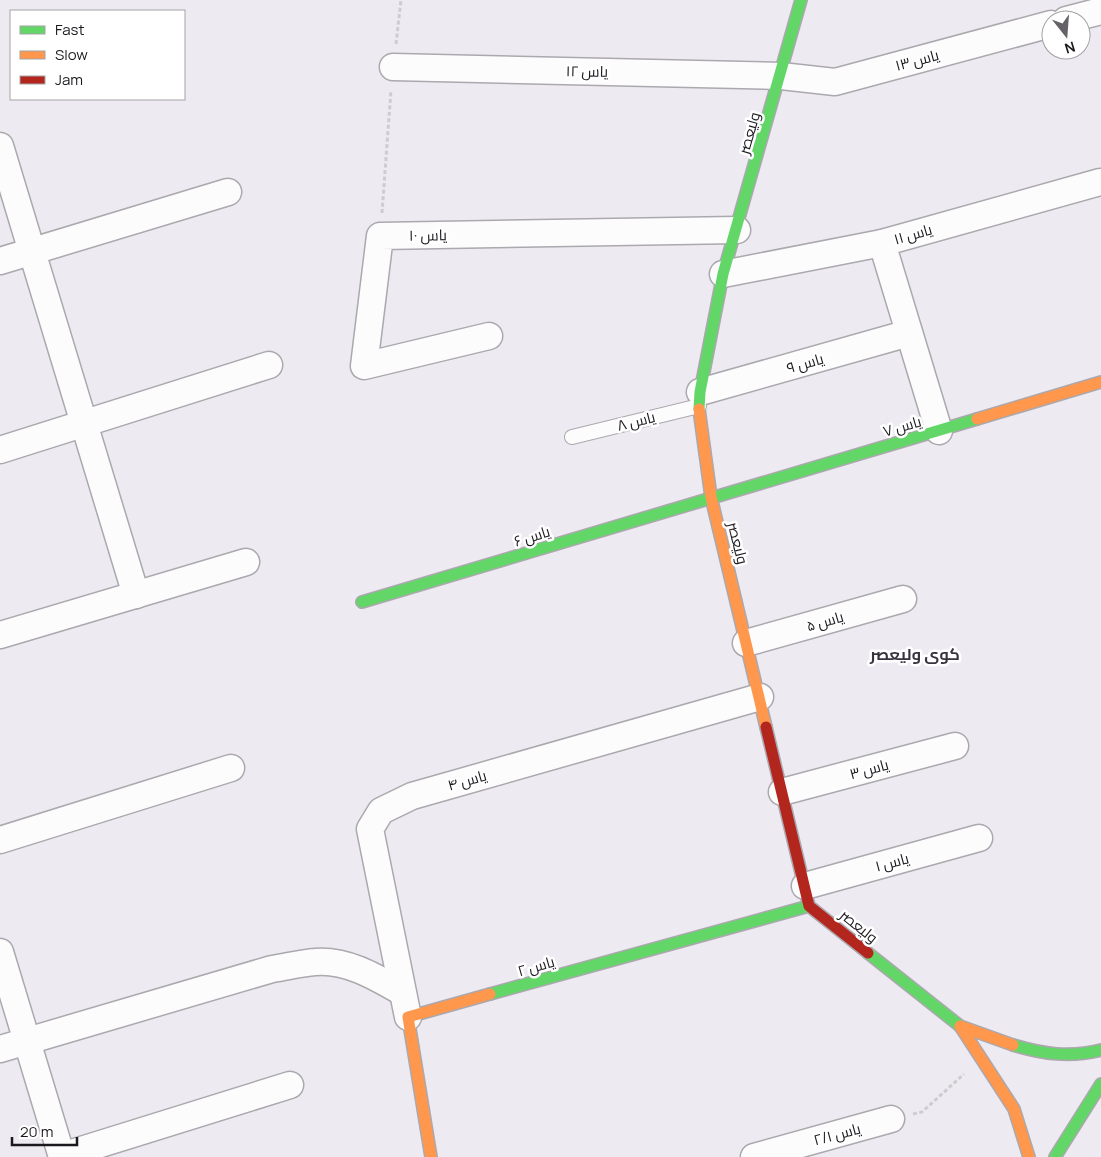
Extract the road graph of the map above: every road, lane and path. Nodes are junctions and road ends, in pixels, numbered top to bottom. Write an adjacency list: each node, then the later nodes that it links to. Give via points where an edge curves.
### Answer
1 (401, 0): 4 (path)
2 (801, 0): 5 (street, ولیعصر)
3 (1041, 27): 5 (street, یاس ۱۳, via 835,82)
4 (393, 66): 5 (street, یاس ۱۲); 10 (path)
5 (781, 76): 9 (street, ولیعصر)
6 (0, 146): 12 (street)
7 (1100, 182): 11 (street, یاس ۱۱)
8 (228, 192): 12 (street)
9 (737, 230): 10 (street, یاس ۱۰); 14 (street, ولیعصر)
10 (380, 236): 16 (street, via 364,366)
11 (882, 243): 14 (street, یاس ۱۱); 15 (street)
12 (32, 251): 13 (street); 20 (street)
13 (0, 261)
14 (723, 274): 19 (street, ولیعصر)
15 (909, 333): 19 (street, یاس ۹); 21 (street)
16 (490, 336)
17 (269, 365): 20 (street)
18 (1101, 382): 21 (street, یاس ۷)
19 (700, 399): 22 (lane, یاس ۸); 24 (street, ولیعصر)
20 (84, 424): 23 (street); 26 (street)
21 (939, 431): 24 (street, یاس ۷)
22 (572, 436)
23 (0, 450)
24 (711, 497): 28 (street, یاس ۶); 30 (street, ولیعصر)
25 (246, 562): 26 (street)
26 (136, 594): 29 (street)
27 (903, 599): 30 (street, یاس ۵)
28 (362, 602)
29 (0, 635)
30 (746, 643): 31 (street, ولیعصر)
31 (760, 696): 34 (street, ولیعصر); 39 (street, یاس ۴, via 412,796 381,811 370,829)
32 (955, 746): 34 (street, یاس ۳)
33 (231, 768): 36 (street)
34 (782, 792): 37 (street, ولیعصر)
35 (979, 838): 37 (street, یاس ۱)
36 (0, 840)
37 (807, 896): 39 (street, یاس ۲); 40 (street, ولیعصر)
38 (0, 952): 41 (street)
39 (405, 1005): 41 (street, via 368,972 316,961 272,969); 49 (street)
40 (960, 1026): 43 (street, ولیعصر, via 1012,1046 1050,1054 1088,1055); 44 (street, ولیعصر)
41 (27, 1041): 42 (street); 48 (street)
42 (0, 1049)
43 (1101, 1050)
44 (981, 1058): 47 (path, via 922,1112); 51 (street, ولیعصر, via 1014,1109)
45 (1101, 1084): 52 (street)
46 (290, 1086): 48 (street)
47 (891, 1120): 50 (street, یاس ۲/۱)
48 (62, 1157)
49 (431, 1157)
50 (754, 1157)
51 (1029, 1157)
52 (1055, 1157)

